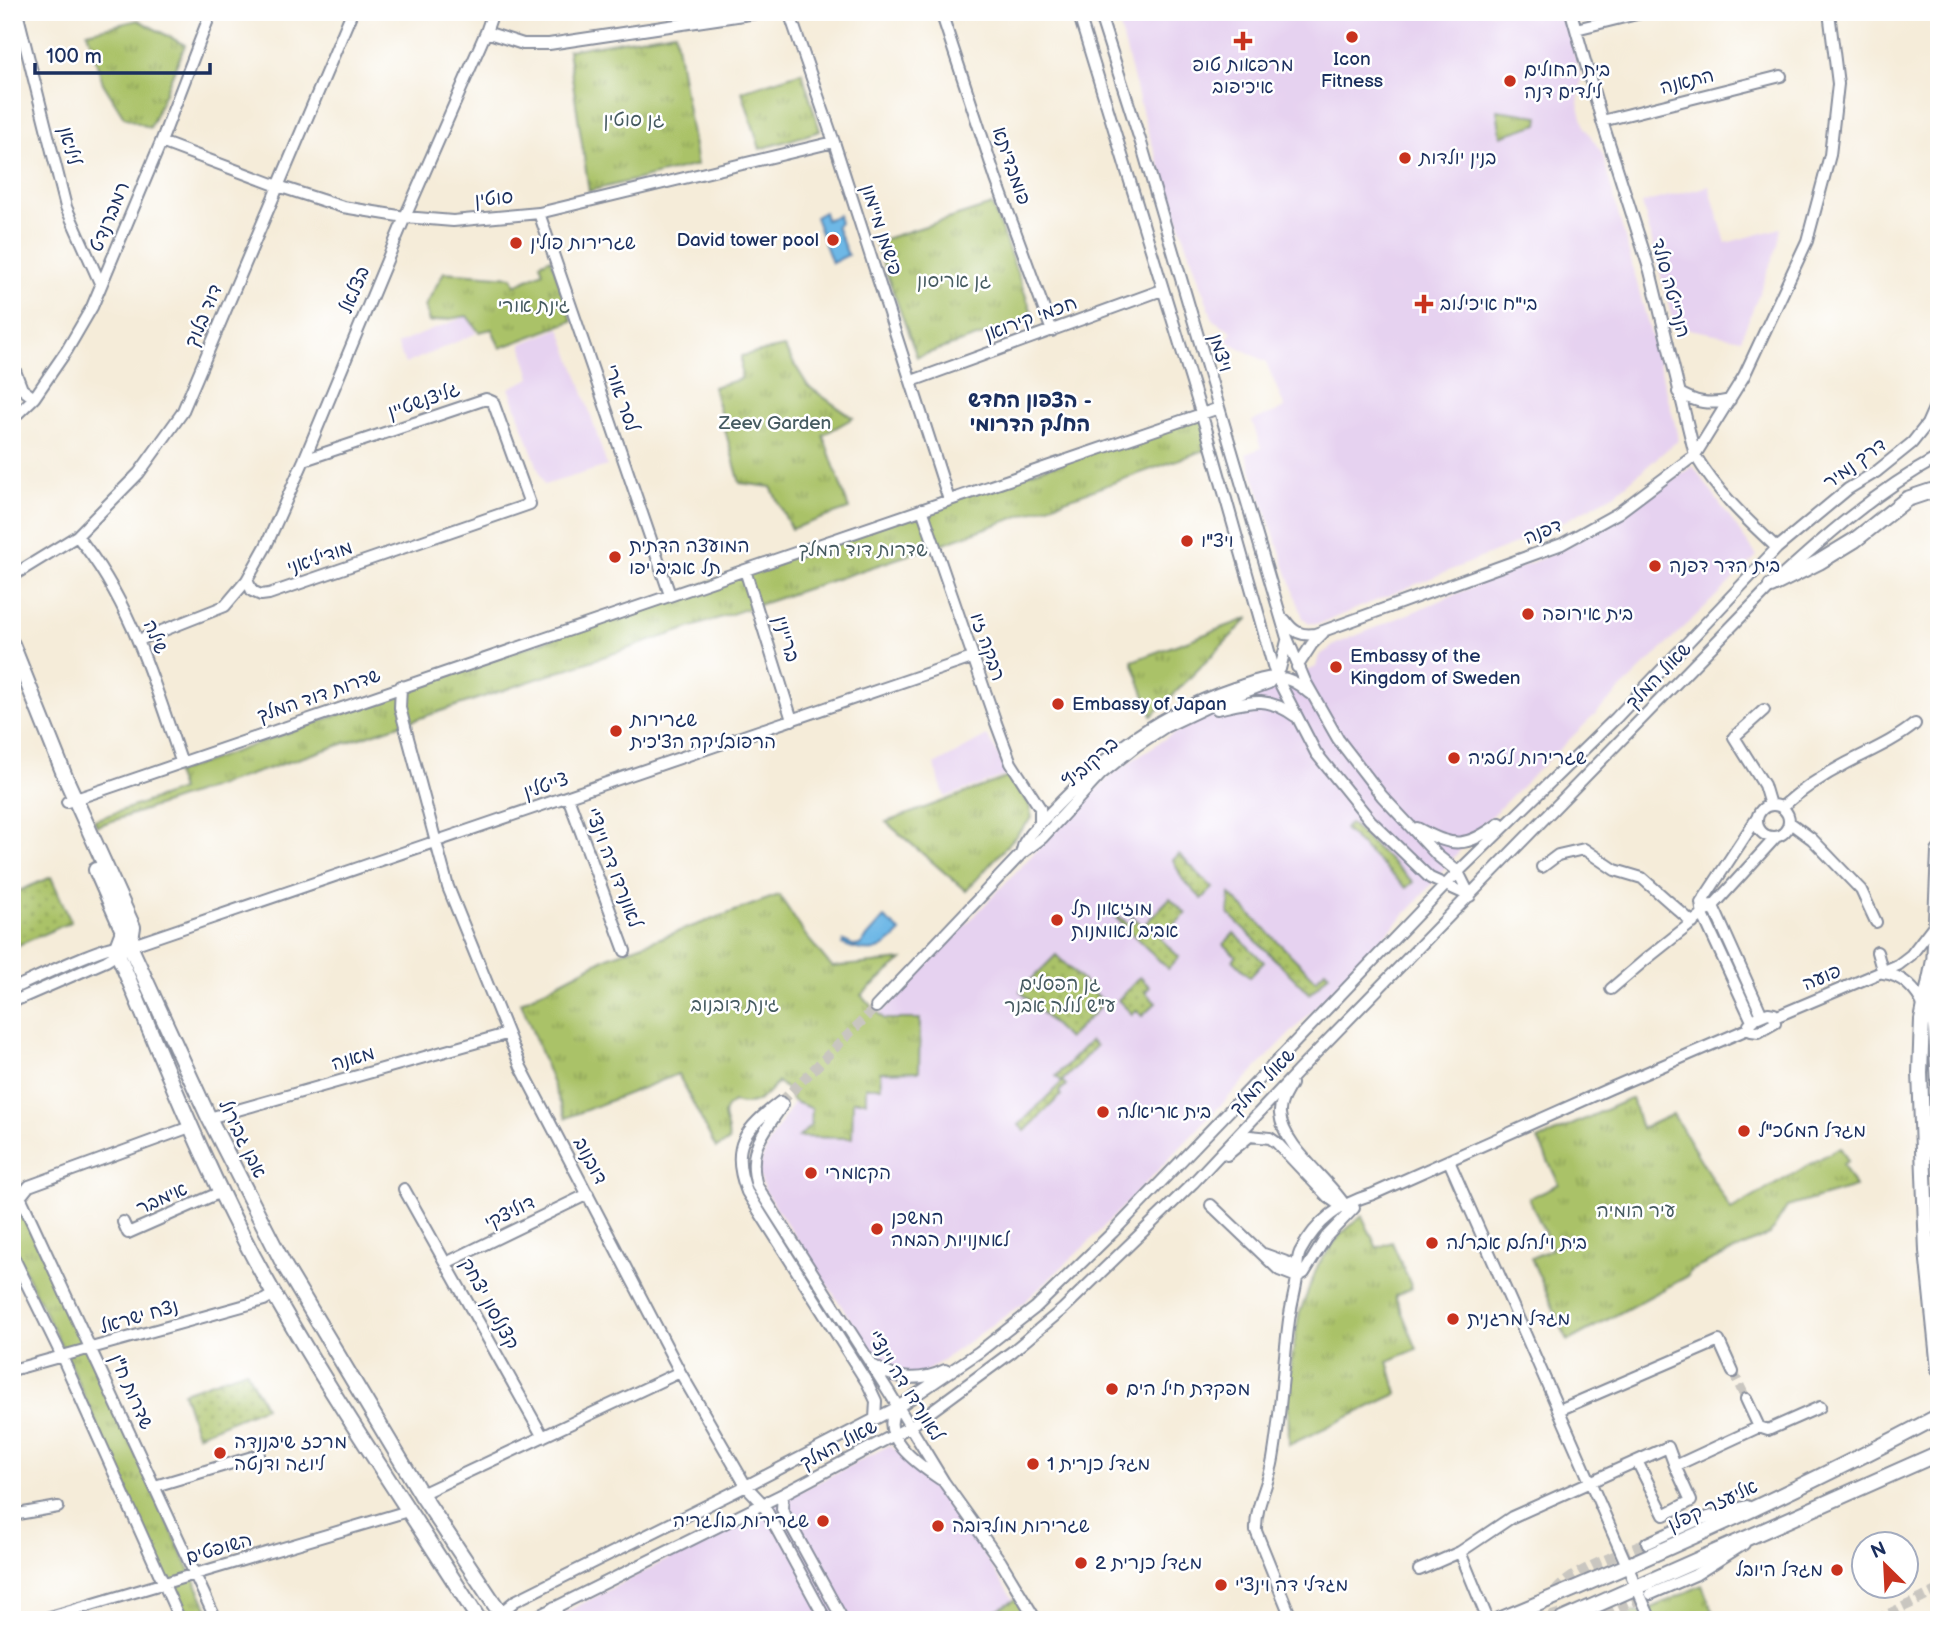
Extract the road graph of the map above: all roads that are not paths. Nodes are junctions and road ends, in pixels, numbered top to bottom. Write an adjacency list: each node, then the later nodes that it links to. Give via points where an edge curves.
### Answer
1 (17, 12): 22 (street, ליליאן, via 66,207)
2 (211, 12): 17 (street, רמברנדט)
3 (352, 12): 19 (street, דוד בלוך)
4 (493, 12): 14 (street, בצלאל)
5 (762, 12): 14 (street, via 549,44 523,44)
6 (789, 12): 18 (street, פישמן מיימון)
7 (941, 12): 24 (street, פומבדיתא)
8 (1078, 12): 23 (street, ויצמן)
9 (1099, 12): 31 (street, ויצמן)
10 (1571, 12): 13 (street, הנרייטה סולד)
11 (1645, 12): 13 (street)
12 (1829, 12): 30 (street, דפנה, via 1838,84 1830,155 1807,241)
13 (1576, 29): 16 (street, הנרייטה סולד)
14 (486, 33): 21 (street, בצלאל)
15 (1781, 76): 16 (street, התאנה)
16 (1602, 121): 27 (street, הנרייטה סולד, via 1650,271)
17 (161, 142): 19 (street, סוטין); 22 (street, רמברנדט)
18 (834, 142): 20 (street, סוטין); 26 (street, פישמן מיימון)
19 (278, 186): 21 (street, סוטין, via 343,207); 41 (street, דוד בלוך, via 183,413 139,473)
20 (539, 213): 21 (street, סוטין, via 453,221); 47 (street, לסר אורי)
21 (405, 217): 36 (street, בצלאל)
22 (100, 283): 29 (street, רמברנדט, via 92,307)
23 (1163, 290): 24 (street, חכמי קירואן); 32 (street, ויצמן)
24 (1052, 331): 26 (street, חכמי קירואן)
25 (12, 363): 29 (street, via 22,389)
26 (912, 381): 38 (street, פישמן מיימון)
27 (1678, 392): 30 (street, via 1704,404); 34 (street, הנרייטה סולד)
28 (1939, 397): 42 (street, דרך נמיר, via 1927,425 1912,443)
29 (34, 398): 33 (street, רמברנדט)
30 (1730, 400): 34 (street, דפנה)
31 (1219, 408): 32 (street, שדרות דוד המלך); 48 (street, ויצמן)
32 (1201, 415): 38 (street, שדרות דוד המלך); 56 (street, ויצמן)
33 (12, 419)
34 (1695, 455): 42 (street, הנרייטה סולד, via 1732,505); 49 (street, דפנה, via 1618,513 1562,544)
35 (1939, 457): 46 (street, שאול המלך, via 1883,491)
36 (304, 460): 39 (street, גליצנשטיין, via 486,399 493,402); 45 (street, בצלאל)
37 (1939, 493): 46 (main road, via 1907,499 1846,545)
38 (949, 500): 40 (street, שדרות דוד המלך)
39 (530, 504): 45 (street, מודיליאני, via 269,594 252,591)
40 (922, 509): 43 (street, שדרות דוד המלך); 53 (street, רבקה זיו)
41 (77, 536): 44 (street, דוד בלוך); 51 (street, שילה)
42 (1777, 548): 71 (street, שאול המלך, via 1616,718)
43 (745, 569): 47 (street, שדרות דוד המלך); 62 (street, בריינין)
44 (12, 576)
45 (247, 580): 51 (street, via 225,606)
46 (1771, 586): 85 (street, שאול המלך)
47 (670, 595): 58 (street, שדרות דוד המלך)
48 (1281, 615): 49 (street, דפנה, via 1296,633); 50 (street, ויצמן)
49 (1325, 631): 54 (street)
50 (1287, 638): 54 (street, ויצמן); 56 (street)
51 (139, 640): 65 (street, שילה)
52 (12, 644): 69 (main road, אבן גבירול)
53 (972, 658): 62 (street, צייטלין); 66 (street, רבקה זיו, via 1012,763)
54 (1298, 666): 57 (street); 59 (street, ויצמן)
55 (12, 668): 69 (main road, אבן גבירול)
56 (1276, 676): 57 (street, ויצמן); 61 (street, ויצמן); 64 (street, ברקוביץ, via 1265,686); 67 (street, ברקוביץ, via 1213,695 1160,720 1095,767)
57 (1293, 681): 59 (street, ויצמן); 61 (street)
58 (401, 687): 65 (street, שדרות דוד המלך); 80 (street, דובנוב, via 400,708)
59 (1316, 700): 77 (street, ויצמן, via 1338,740)
60 (1764, 710): 72 (street, via 1734,737 1764,785)
61 (1294, 712): 64 (street, via 1263,701 1217,709); 84 (street, ויצמן, via 1326,768 1370,820 1430,878)
62 (792, 720): 68 (street, צייטלין)
63 (1915, 724): 73 (street, via 1797,793)
64 (1168, 725): 78 (street, ברקוביץ, via 1101,774)
65 (181, 761): 69 (street, שדרות דוד המלך)
66 (1031, 791): 70 (street, רבקה זיו); 78 (street, רבקה זיו)
67 (1067, 796): 70 (street); 74 (street, ברקוביץ)
68 (568, 797): 80 (street, צייטלין); 93 (street, לאונרדו דה וינצ'י)
69 (71, 800): 92 (main road, אבן גבירול, via 123,931)
70 (1047, 800): 74 (street, ברקוביץ)
71 (1528, 803): 77 (street, via 1470,841 1448,843); 83 (street, שאול המלך)
72 (1770, 805): 73 (street); 75 (street)
73 (1782, 807): 76 (street)
74 (1050, 813): 78 (street, ברקוביץ)
75 (1757, 818): 79 (street, via 1762,833); 86 (street)
76 (1789, 822): 79 (street, via 1785,832); 89 (street, via 1861,890)
77 (1408, 823): 83 (street, ויצמן)
78 (1044, 827): 100 (street, ברקוביץ)
79 (1776, 836): 87 (street)
80 (437, 842): 92 (street, צייטלין); 104 (street, דובנוב, via 448,887)
81 (1939, 852): 91 (main road)
82 (1542, 867): 90 (street, via 1558,855 1584,849 1615,870 1642,878)
83 (1458, 872): 84 (street, שאול המלך); 85 (street, ויצמן)
84 (1447, 885): 85 (street, ויצמן); 127 (street, שאול המלך, via 1113,1232 1035,1308)
85 (1470, 896): 105 (street, שאול המלך)
86 (1701, 903): 87 (street); 88 (street)
87 (1713, 906): 88 (street); 103 (street)
88 (1703, 915): 90 (street); 103 (street)
89 (1876, 922)
90 (1693, 923): 98 (street)
91 (1934, 925): 95 (main road); 96 (street, פועה, via 1911,955)
92 (122, 948): 97 (street); 99 (street); 107 (main road, אבן גבירול); 108 (main road, אבן גבירול)
93 (625, 951)
94 (1877, 952): 96 (street)
95 (1934, 960): 101 (main road); 106 (main road)
96 (1883, 973): 101 (street, via 1906,983); 102 (street, פועה)
97 (12, 989)
98 (1611, 989)
99 (12, 1002)
100 (876, 1007)
101 (1924, 1007): 131 (main road, via 1922,1150)
102 (1775, 1017): 103 (street, via 1771,1013); 103 (street, פועה, via 1775,1023 1754,1033)
103 (1755, 1021): 109 (street)
104 (506, 1034): 107 (street, מאנה); 114 (street, דובנוב)
105 (1299, 1070): 111 (street, שאול המלך); 115 (street, via 1280,1115 1285,1132)
106 (1939, 1086)
107 (209, 1118): 152 (main road, אבן גבירול, via 284,1265)
108 (190, 1127): 113 (main road, אבן גבירול); 117 (street, via 29,1186)
109 (1449, 1161): 116 (street); 137 (street)
110 (12, 1179): 117 (street, שדרות ח"ן)
111 (1193, 1183): 115 (street, via 1250,1136 1262,1136 1282,1147); 140 (street, שאול המלך, via 1063,1309)
112 (404, 1189): 123 (street, קצנלסון יצחק)
113 (221, 1192): 121 (street, אימבר, via 128,1233); 125 (main road, אבן גבירול)
114 (588, 1194): 123 (street, דוליצקי); 132 (street, דובנוב)
115 (1332, 1194): 116 (street); 119 (street); 120 (street)
116 (1374, 1194): 119 (street)
117 (21, 1196): 126 (street, שדרות ח"ן)
118 (1211, 1205): 124 (street, via 1259,1251 1289,1263)
119 (1345, 1208): 120 (street); 124 (street)
120 (1327, 1217): 124 (street, via 1298,1255)
121 (123, 1222)
122 (12, 1254): 128 (street)
123 (446, 1263): 143 (street, קצנלסון יצחק)
124 (1297, 1277): 179 (street, via 1273,1460 1255,1516 1256,1531)
125 (274, 1294): 126 (street, נצח ישראל); 157 (main road, אבן גבירול)
126 (92, 1349): 128 (street, נצח ישראל); 150 (street, שדרות ח"ן)
127 (979, 1353): 129 (street, via 918,1378 891,1375); 136 (street, שאול המלך)
128 (62, 1357): 130 (street, נצח ישראל); 165 (street)
129 (870, 1363): 136 (street, לאונרדו דה וינצ'י); 139 (street, לאונרדו דה וינצ'י, via 757,1186 753,1167 757,1141 782,1103 759,1118 745,1135 740,1170 747,1192 868,1384 876,1401)
130 (12, 1370)
131 (1939, 1370)
132 (680, 1372): 143 (street); 151 (street, דובנוב)
133 (1733, 1372): 137 (street, via 1719,1341)
134 (1746, 1399): 141 (street)
135 (1820, 1406): 141 (street, via 1768,1430)
136 (898, 1407): 139 (street, שאול המלך); 140 (street, לאונרדו דה וינצ'י); 142 (street, via 891,1423)
137 (1559, 1410): 148 (street)
138 (1939, 1416): 154 (main road, אליעזר קפלן)
139 (875, 1419): 151 (street, שאול המלך)
140 (911, 1426): 142 (street, שאול המלך); 149 (street, לאונרדו דה וינצ'י)
141 (1759, 1427): 147 (street)
142 (895, 1436): 149 (street, via 912,1459); 153 (street, שאול המלך)
143 (543, 1437): 152 (street)
144 (1939, 1453): 159 (main road)
145 (259, 1455): 150 (street)
146 (1637, 1461): 147 (street, via 1668,1447); 147 (street, via 1664,1515 1691,1501); 148 (street)
147 (1675, 1466)
148 (1591, 1481): 161 (street, via 1512,1517); 162 (street)
149 (944, 1482): 178 (street, לאונרדו דה וינצ'י)
150 (155, 1486): 164 (street, שדרות ח"ן)
151 (746, 1486): 155 (street, דובנוב); 169 (street, שאול המלך, via 515,1601)
152 (421, 1494): 169 (main road, אבן גבירול)
153 (783, 1494): 155 (street, שאול המלך); 177 (street, via 782,1509)
154 (1780, 1496): 160 (street, via 1698,1520); 162 (main road, אליעזר קפלן)
155 (763, 1504): 168 (street, שאול המלך); 176 (street, דובנוב)
156 (58, 1507): 158 (street)
157 (408, 1511): 164 (street, השופטים); 173 (main road, אבן גבירול)
158 (12, 1516)
159 (1764, 1530): 166 (main road); 167 (street, via 1695,1576)
160 (1647, 1543)
161 (1460, 1552): 163 (street); 180 (street)
162 (1628, 1567): 166 (street); 181 (main road, אליעזר קפלן)
163 (1419, 1570)
164 (195, 1575): 165 (street, השופטים); 172 (street, שדרות ח"ן)
165 (163, 1583): 170 (street, השופטים); 171 (street)
166 (1637, 1586): 182 (main road); 183 (street)
167 (1651, 1594)
168 (555, 1609): 174 (street, שאול המלך); 175 (main road)
169 (499, 1617)
170 (40, 1620)
171 (180, 1620)
172 (216, 1620)
173 (479, 1620)
174 (530, 1620)
175 (544, 1620)
176 (826, 1620)
177 (843, 1620)
178 (1036, 1620)
179 (1292, 1620)
180 (1488, 1620)
181 (1499, 1620)
182 (1562, 1620)
183 (1651, 1620)

